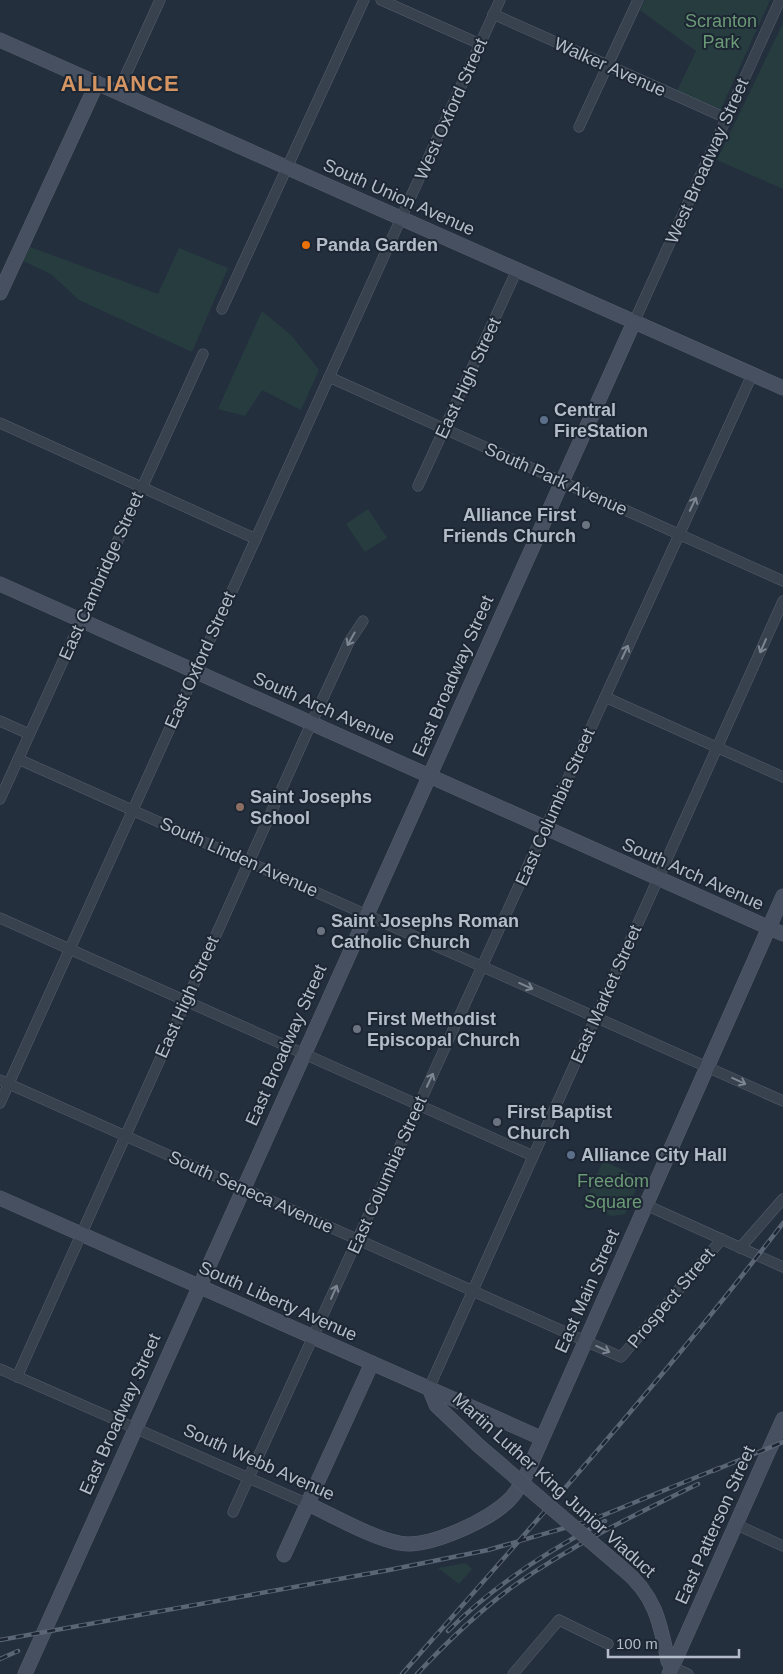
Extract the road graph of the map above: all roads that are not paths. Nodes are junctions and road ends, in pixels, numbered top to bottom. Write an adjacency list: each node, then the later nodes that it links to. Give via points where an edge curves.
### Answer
1 (160, 0): 12 (street)
2 (364, 0): 15 (street)
3 (382, 0): 9 (street)
4 (500, 0): 7 (street, West Oxford Street)
5 (638, 0): 10 (street)
6 (780, 0): 13 (street, West Broadway Street)
7 (493, 14): 9 (street, West Oxford Street); 10 (street, Walker Avenue)
8 (0, 40): 11 (street, South Union Avenue)
9 (480, 44): 16 (street, West Oxford Street)
10 (607, 65): 13 (street, Walker Avenue); 14 (street)
11 (97, 83): 12 (street, South Union Avenue); 18 (street)
12 (118, 92): 15 (street, South Union Avenue)
13 (726, 118): 20 (street, West Broadway Street)
14 (579, 127)
15 (287, 167): 16 (street, South Union Avenue); 19 (street)
16 (401, 218): 17 (street, South Union Avenue); 23 (street, East Oxford Street)
17 (517, 270): 20 (street, South Union Avenue); 26 (street, East High Street)
18 (0, 293)
19 (222, 309)
20 (634, 322): 22 (street, South Union Avenue); 27 (street, East Broadway Street)
21 (204, 354): 29 (street, East Cambridge Street)
22 (752, 374): 24 (street, South Union Avenue); 30 (street, East Columbia Street, one-way to 22)
23 (329, 377): 26 (street, South Park Avenue); 31 (street, East Oxford Street)
24 (783, 388)
25 (0, 423): 29 (street)
26 (444, 429): 27 (street, South Park Avenue); 28 (street, East High Street)
27 (562, 482): 30 (street, South Park Avenue); 44 (street, East Broadway Street)
28 (418, 486)
29 (141, 487): 31 (street); 35 (street, East Cambridge Street)
30 (679, 534): 32 (street, South Park Avenue); 38 (street, East Columbia Street, one-way to 30)
31 (256, 539): 37 (street, East Oxford Street)
32 (783, 581)
33 (0, 584): 35 (street, South Arch Avenue)
34 (783, 601): 42 (street, East Market Street, one-way to 42)
35 (80, 620): 37 (street, South Arch Avenue); 41 (street, East Cambridge Street)
36 (363, 621): 40 (street, East High Street, one-way to 40)
37 (195, 672): 40 (street, South Arch Avenue); 47 (street, East Oxford Street)
38 (605, 697): 42 (street); 48 (street, East Columbia Street)
39 (0, 721): 41 (street)
40 (312, 723): 44 (street, South Arch Avenue); 49 (street, East High Street)
41 (29, 734): 43 (street, East Cambridge Street)
42 (717, 748): 45 (street); 50 (street, East Market Street)
43 (18, 759): 46 (street, East Cambridge Street); 47 (street, South Linden Avenue)
44 (428, 776): 48 (street, South Arch Avenue); 52 (street, East Broadway Street)
45 (783, 777)
46 (0, 799)
47 (132, 810): 49 (street, South Linden Avenue); 56 (street, East Oxford Street)
48 (545, 828): 50 (street, South Arch Avenue); 57 (street, East Columbia Street)
49 (248, 862): 52 (street, South Linden Avenue); 58 (street, East High Street)
50 (658, 879): 54 (street, South Arch Avenue); 59 (street, East Market Street)
51 (783, 896): 54 (street, East Main Street)
52 (366, 913): 57 (street, South Linden Avenue); 60 (street, East Broadway Street)
53 (0, 918): 56 (street)
54 (769, 928): 55 (street, South Arch Avenue); 61 (street, East Main Street)
55 (783, 934)
56 (70, 949): 58 (street); 62 (street, East Oxford Street)
57 (482, 966): 59 (street, South Linden Avenue, one-way to 59); 65 (street, East Columbia Street, one-way to 57)
58 (186, 1001): 60 (street); 66 (street, East High Street)
59 (596, 1017): 61 (street, South Linden Avenue); 67 (street, East Market Street)
60 (303, 1053): 65 (street); 68 (street, East Broadway Street)
61 (707, 1066): 63 (street, South Linden Avenue, one-way to 63); 71 (street, East Main Street)
62 (4, 1082): 64 (street, East Oxford Street); 66 (street, South Seneca Avenue)
63 (783, 1101)
64 (0, 1103)
65 (419, 1104): 67 (street); 74 (street, East Columbia Street)
66 (125, 1135): 68 (street, South Seneca Avenue); 72 (street, East High Street)
67 (533, 1156): 78 (street, East Market Street)
68 (242, 1188): 74 (street, South Seneca Avenue); 77 (street, East Broadway Street)
69 (0, 1198): 72 (street, South Liberty Avenue)
70 (783, 1199): 75 (street, Prospect Street)
71 (646, 1205): 73 (street); 80 (street, East Main Street)
72 (81, 1234): 77 (street, South Liberty Avenue); 84 (street, East High Street)
73 (722, 1239): 75 (street); 81 (street, Prospect Street)
74 (357, 1240): 78 (street, South Seneca Avenue); 79 (street, East Columbia Street, one-way to 74)
75 (740, 1248): 76 (street)
76 (783, 1267)
77 (198, 1286): 79 (street, South Liberty Avenue); 87 (street, East Broadway Street)
78 (473, 1290): 80 (street, South Seneca Avenue); 85 (street, East Market Street)
79 (313, 1336): 82 (street, South Liberty Avenue); 89 (street, East Columbia Street)
80 (585, 1341): 81 (street, South Seneca Avenue, one-way to 81); 88 (street, East Main Street)
81 (621, 1358)
82 (372, 1363): 85 (street, South Liberty Avenue); 90 (street)
83 (0, 1369): 84 (street, South Webb Avenue)
84 (17, 1377): 87 (street, South Webb Avenue)
85 (429, 1388): 88 (street, South Liberty Avenue); 97 (street, Martin Luther King Junior Viaduct, bridge, via 436,1405 478,1446 640,1584 654,1606)
86 (783, 1419): 93 (street, East Patterson Street)
87 (134, 1428): 89 (street, South Webb Avenue); 98 (street, East Broadway Street)
88 (541, 1438): 91 (street, East Main Street, via 519,1488)
89 (249, 1478): 90 (street, South Webb Avenue); 92 (street, East Columbia Street)
90 (308, 1504): 91 (street, South Webb Avenue, via 389,1540 408,1544 452,1532); 95 (street)
91 (504, 1505)
92 (234, 1512)
93 (735, 1524): 94 (street); 97 (street, East Patterson Street)
94 (783, 1546)
95 (284, 1555)
96 (608, 1644): 99 (street, via 559,1620)
97 (670, 1670): 100 (street)
98 (25, 1674)
99 (513, 1674)
100 (688, 1674)

